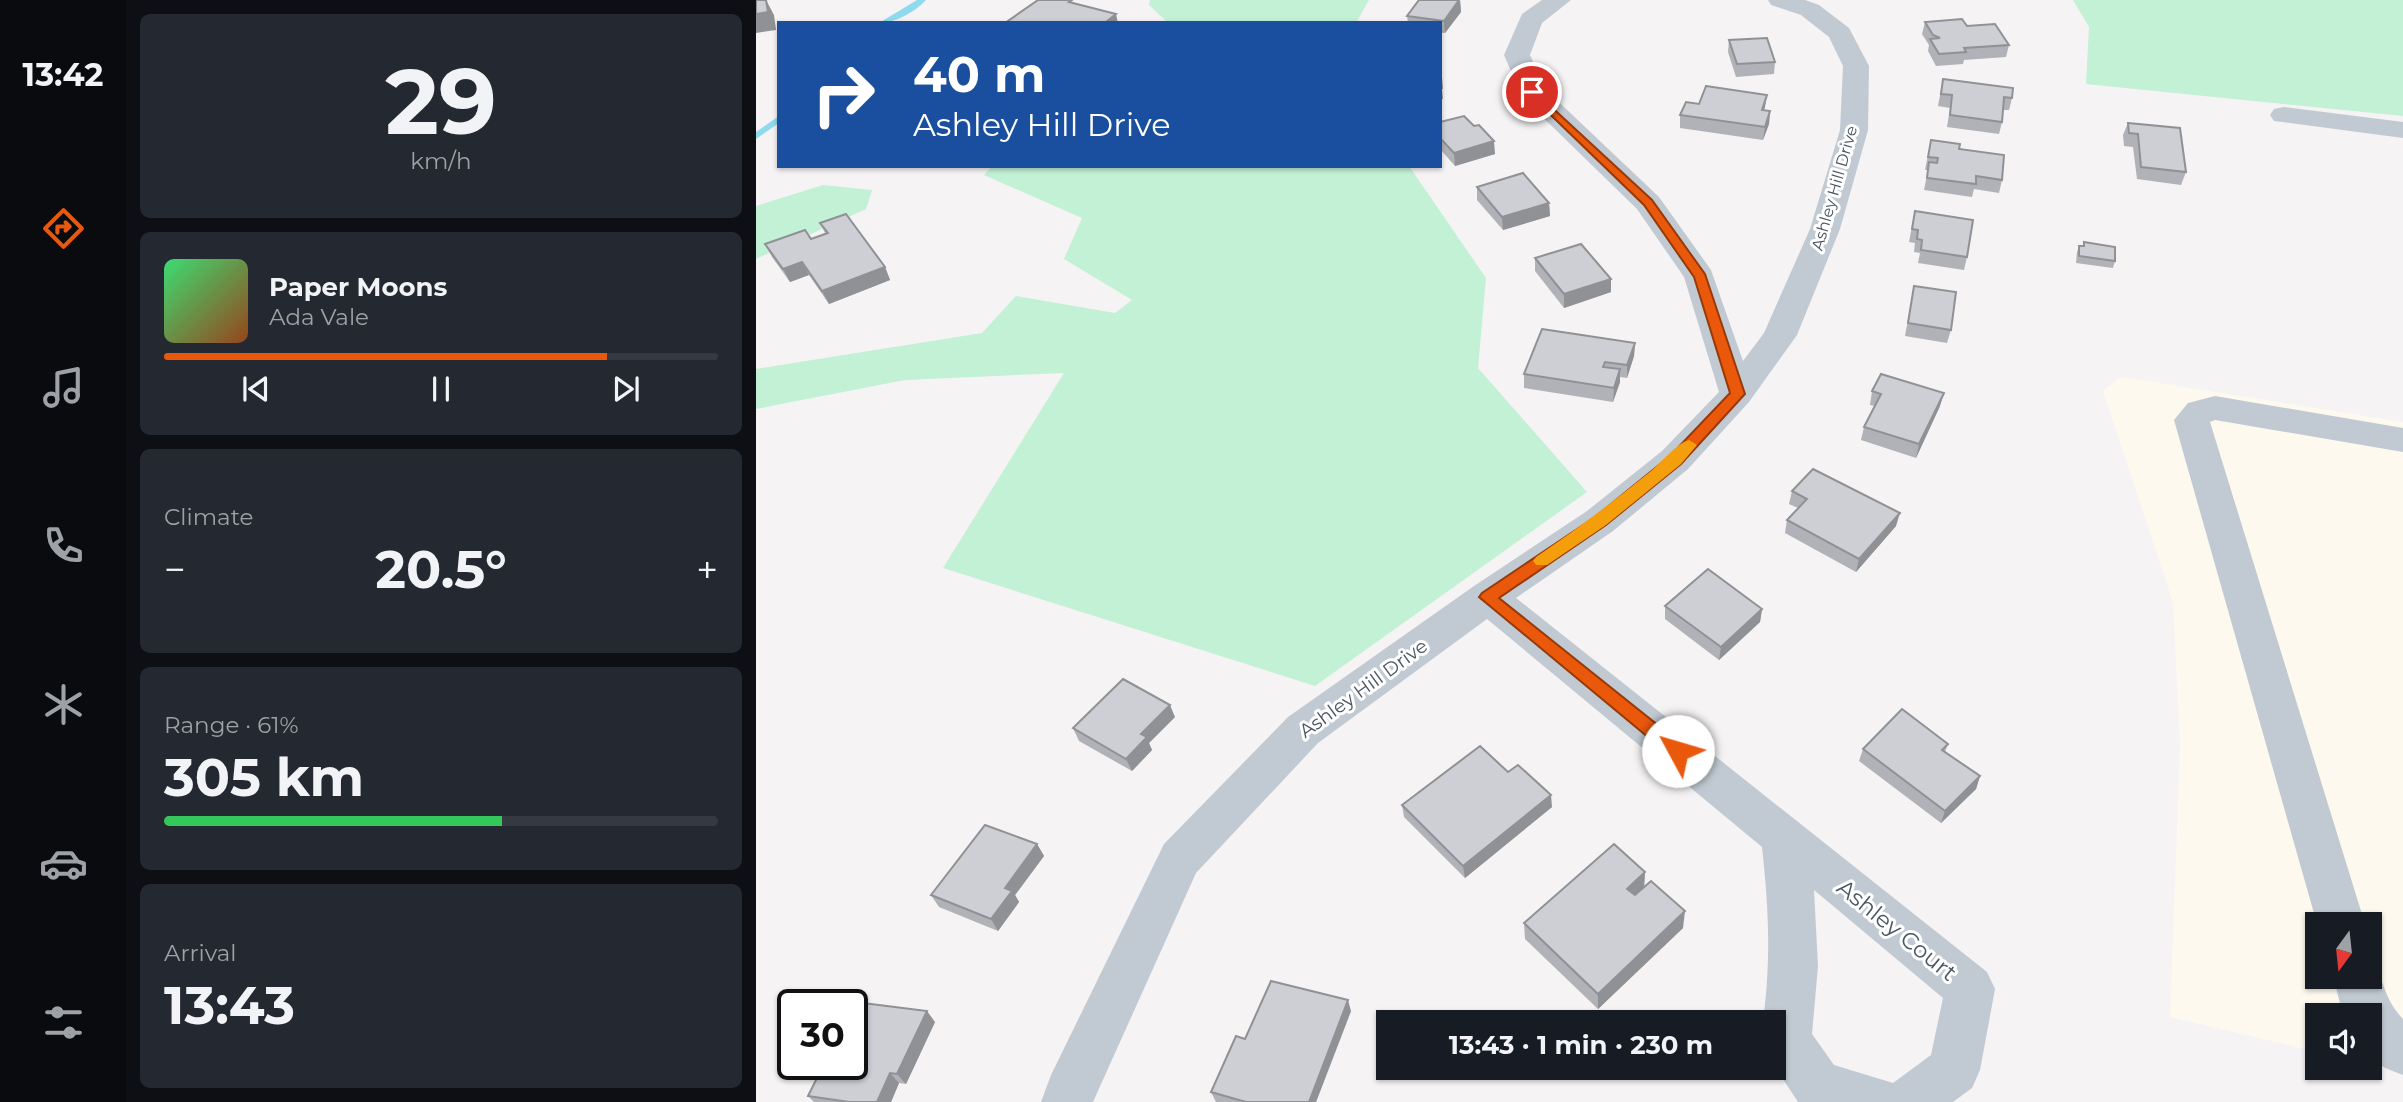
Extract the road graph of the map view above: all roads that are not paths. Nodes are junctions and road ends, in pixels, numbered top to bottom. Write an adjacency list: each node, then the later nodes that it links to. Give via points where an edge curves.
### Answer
1 (1559, 0): 5 (street, via 1531,19 1517,55 1532,92 1648,203 1700,277)
2 (1780, 0): 5 (street, Ashley Hill Drive, via 1810,10 1840,33 1856,66 1854,130 1825,229 1780,335)
3 (2284, 115): 4 (street)
4 (2403, 130)
5 (1737, 394): 7 (street, Ashley Hill Drive, via 1675,460 1600,521)
6 (2401, 443): 9 (street, via 2215,408 2200,411 2192,420)
7 (1488, 597): 8 (street, Ashley Court); 12 (street, Ashley Hill Drive, via 1303,730 1180,859)
8 (1784, 837): 13 (street, via 1794,966 1786,1040 1818,1087); 14 (street, Ashley Court, via 1970,989 1954,1070)
9 (2337, 912)
10 (2382, 1033): 11 (street)
11 (2403, 1050)
12 (1068, 1102)
13 (1877, 1102)
14 (1910, 1102)

